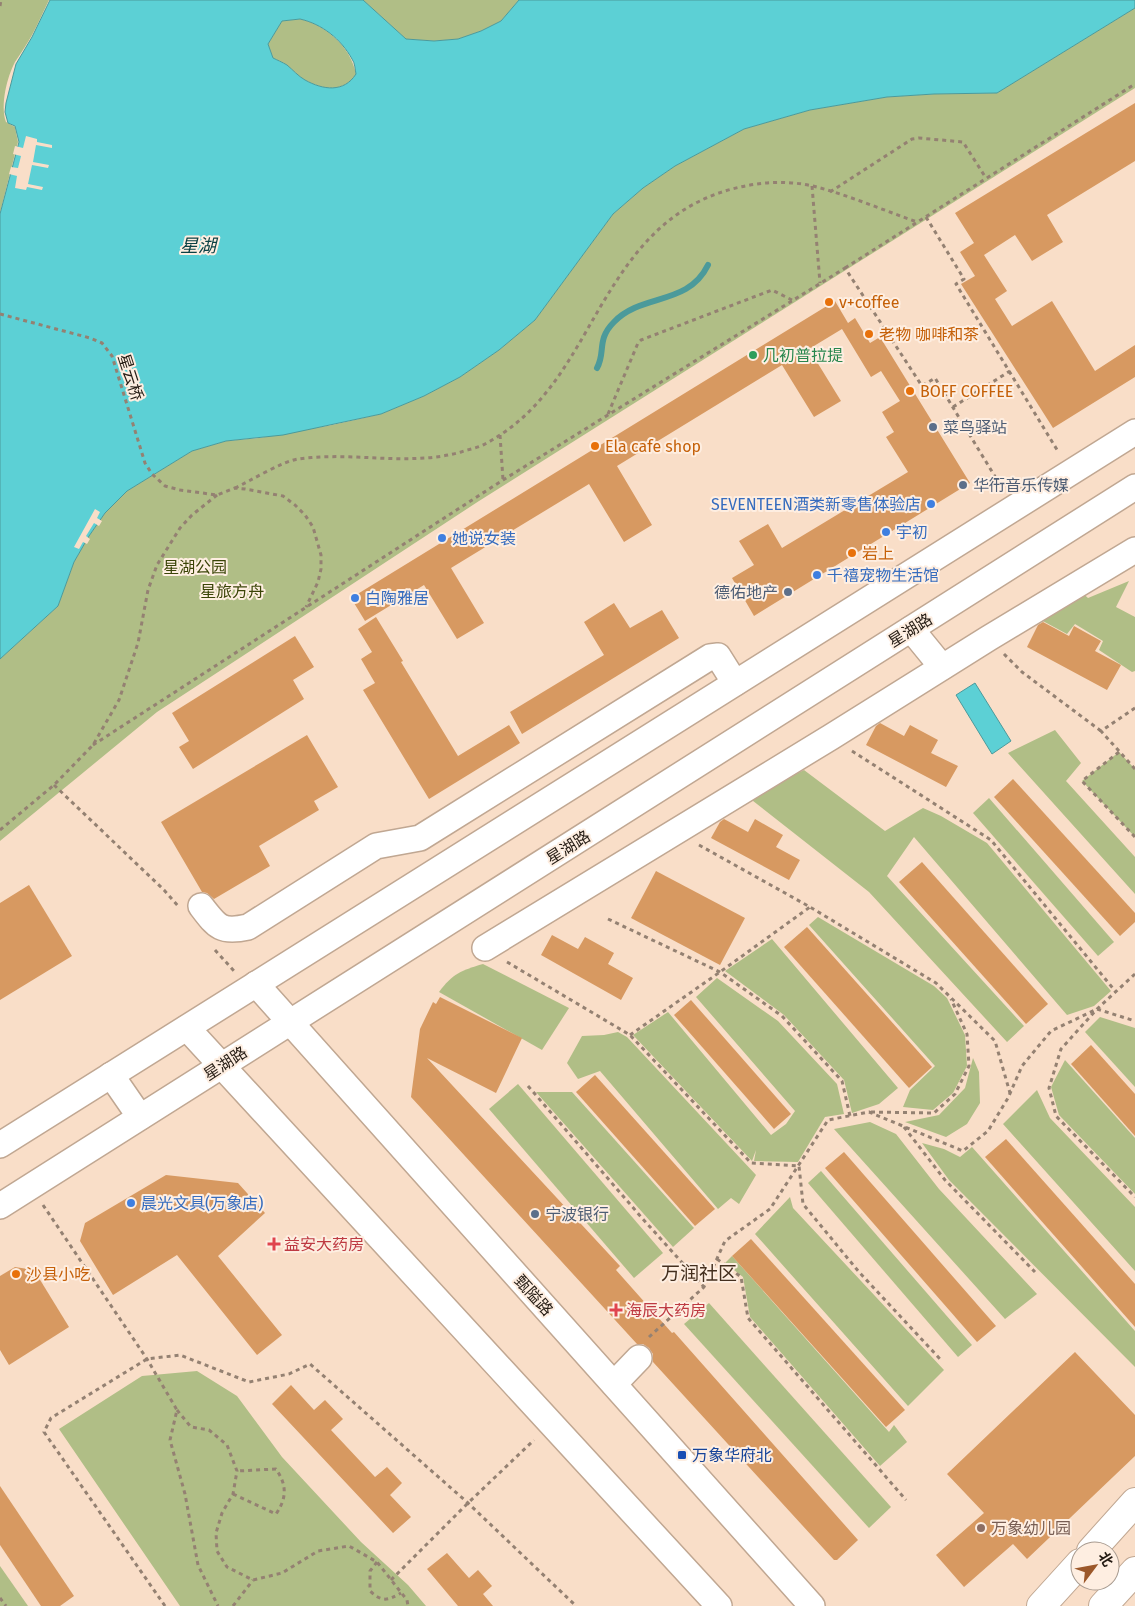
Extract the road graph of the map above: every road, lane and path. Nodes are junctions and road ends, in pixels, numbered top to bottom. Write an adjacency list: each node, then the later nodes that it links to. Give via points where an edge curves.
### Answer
1 (1, 0): 2 (path)
2 (0, 6)
3 (1135, 84): 4 (path)
4 (986, 178): 6 (path, via 963,142 919,138 904,144); 7 (path)
5 (812, 186): 6 (path); 10 (path); 17 (path, via 781,182 748,185 712,194 693,203 658,228 612,285 542,400)
6 (830, 192): 8 (path)
7 (926, 217): 8 (path); 13 (path, via 964,279 956,284)
8 (917, 222): 9 (path)
9 (845, 268): 10 (path); 14 (path, via 922,386 935,378)
10 (820, 283): 11 (path)
11 (792, 300): 15 (path); 15 (path, via 772,290 642,340)
12 (0, 314): 22 (path, 星云桥, via 102,343 112,356 145,464 152,474 165,486)
13 (1010, 372): 14 (path); 18 (path)
14 (953, 407): 23 (path)
15 (608, 415): 19 (path)
16 (1135, 432): 23 (street)
17 (500, 435): 19 (path); 21 (path, via 482,446 432,458 296,459)
18 (1064, 460)
19 (503, 480): 25 (path)
20 (1135, 487): 26 (street, 星湖路)
21 (235, 488): 22 (path); 25 (path, via 283,496 306,515 321,555 321,569)
22 (217, 495): 33 (path, via 180,528 157,565 148,590 138,643 118,700)
23 (1015, 507): 29 (street)
24 (1135, 550): 27 (street)
25 (306, 608): 33 (path)
26 (911, 629): 27 (street); 51 (street, 星湖路)
27 (942, 667): 32 (street)
28 (1022, 672): 31 (path)
29 (735, 683): 41 (street, via 718,656 710,657 420,838 376,846 248,927 226,930); 47 (street)
30 (1135, 708): 31 (path)
31 (1101, 731): 34 (path)
32 (831, 737): 44 (street); 48 (path, via 991,840)
33 (93, 745): 36 (path)
34 (1119, 752): 35 (path); 38 (path, via 1082,780)
35 (1135, 769)
36 (54, 785): 37 (path); 41 (path, via 164,890)
37 (0, 830)
38 (1135, 837)
39 (697, 843): 40 (path)
40 (810, 907): 45 (path); 49 (path, via 936,983)
41 (191, 908)
42 (608, 919): 45 (path)
43 (209, 943): 47 (path)
44 (484, 948): 54 (path)
45 (720, 972): 54 (path); 60 (path, via 782,1016 836,1074 842,1081)
46 (1135, 974): 48 (path)
47 (247, 981): 51 (street, 甄隘路); 53 (street)
48 (1116, 992): 50 (path)
49 (949, 996): 58 (path, via 995,1041); 59 (path, via 967,1034 969,1066 955,1094 934,1112)
50 (1097, 1010): 52 (path); 58 (path, via 1050,1031 1022,1066); 66 (path, via 1061,1049 1049,1088 1056,1116)
51 (290, 1022): 55 (street, 星湖路); 74 (street, 甄隘路)
52 (1135, 1022)
53 (187, 1028): 55 (street); 56 (street)
54 (630, 1035): 64 (path, via 751,1163)
55 (222, 1066): 61 (street, 星湖路); 76 (street)
56 (111, 1075): 61 (street); 63 (street)
57 (528, 1086): 70 (path)
58 (1010, 1094): 62 (path, via 988,1131 963,1151)
59 (869, 1112): 60 (path); 62 (path)
60 (850, 1116): 64 (path, via 828,1120)
61 (140, 1118): 65 (street, 星湖路)
62 (904, 1126): 69 (path, via 945,1180)
63 (0, 1145)
64 (799, 1166): 68 (path, via 770,1209 725,1241); 73 (path, via 803,1204 859,1272)
65 (31, 1187): 67 (street, 星湖路); 72 (path)
66 (1135, 1197)
67 (0, 1206)
68 (717, 1259): 70 (path); 79 (path, via 741,1277 748,1318)
69 (1035, 1272)
70 (704, 1287): 71 (path)
71 (643, 1349): 74 (street)
72 (147, 1359): 75 (path); 81 (path, via 180,1355 249,1382 289,1374 310,1364); 91 (path, via 52,1418 44,1432)
73 (941, 1360)
74 (614, 1384): 97 (street, 甄隘路)
75 (177, 1410): 77 (path, via 191,1427 210,1430 226,1444); 92 (path, via 170,1440 185,1494 198,1565)
76 (551, 1424): 81 (path); 96 (street)
77 (237, 1471): 78 (path); 78 (path, via 276,1469 283,1480 284,1502 276,1514)
78 (233, 1494): 86 (path, via 216,1533 217,1551 227,1567)
79 (906, 1500)
80 (1135, 1502): 82 (main road)
81 (468, 1503): 87 (path); 95 (path)
82 (1100, 1541)
83 (377, 1562): 86 (path, via 349,1546 318,1550 282,1573); 87 (path); 88 (path, via 370,1571 370,1591 379,1599 391,1599)
84 (1135, 1571): 99 (main road)
85 (1070, 1574): 98 (main road)
86 (253, 1580): 93 (path)
87 (391, 1580): 88 (path)
88 (401, 1593): 94 (path)
89 (0, 1598): 90 (path)
90 (6, 1606)
91 (165, 1606)
92 (218, 1606)
93 (233, 1606)
94 (408, 1606)
95 (576, 1606)
96 (720, 1606)
97 (812, 1606)
98 (1041, 1606)
99 (1103, 1606)

